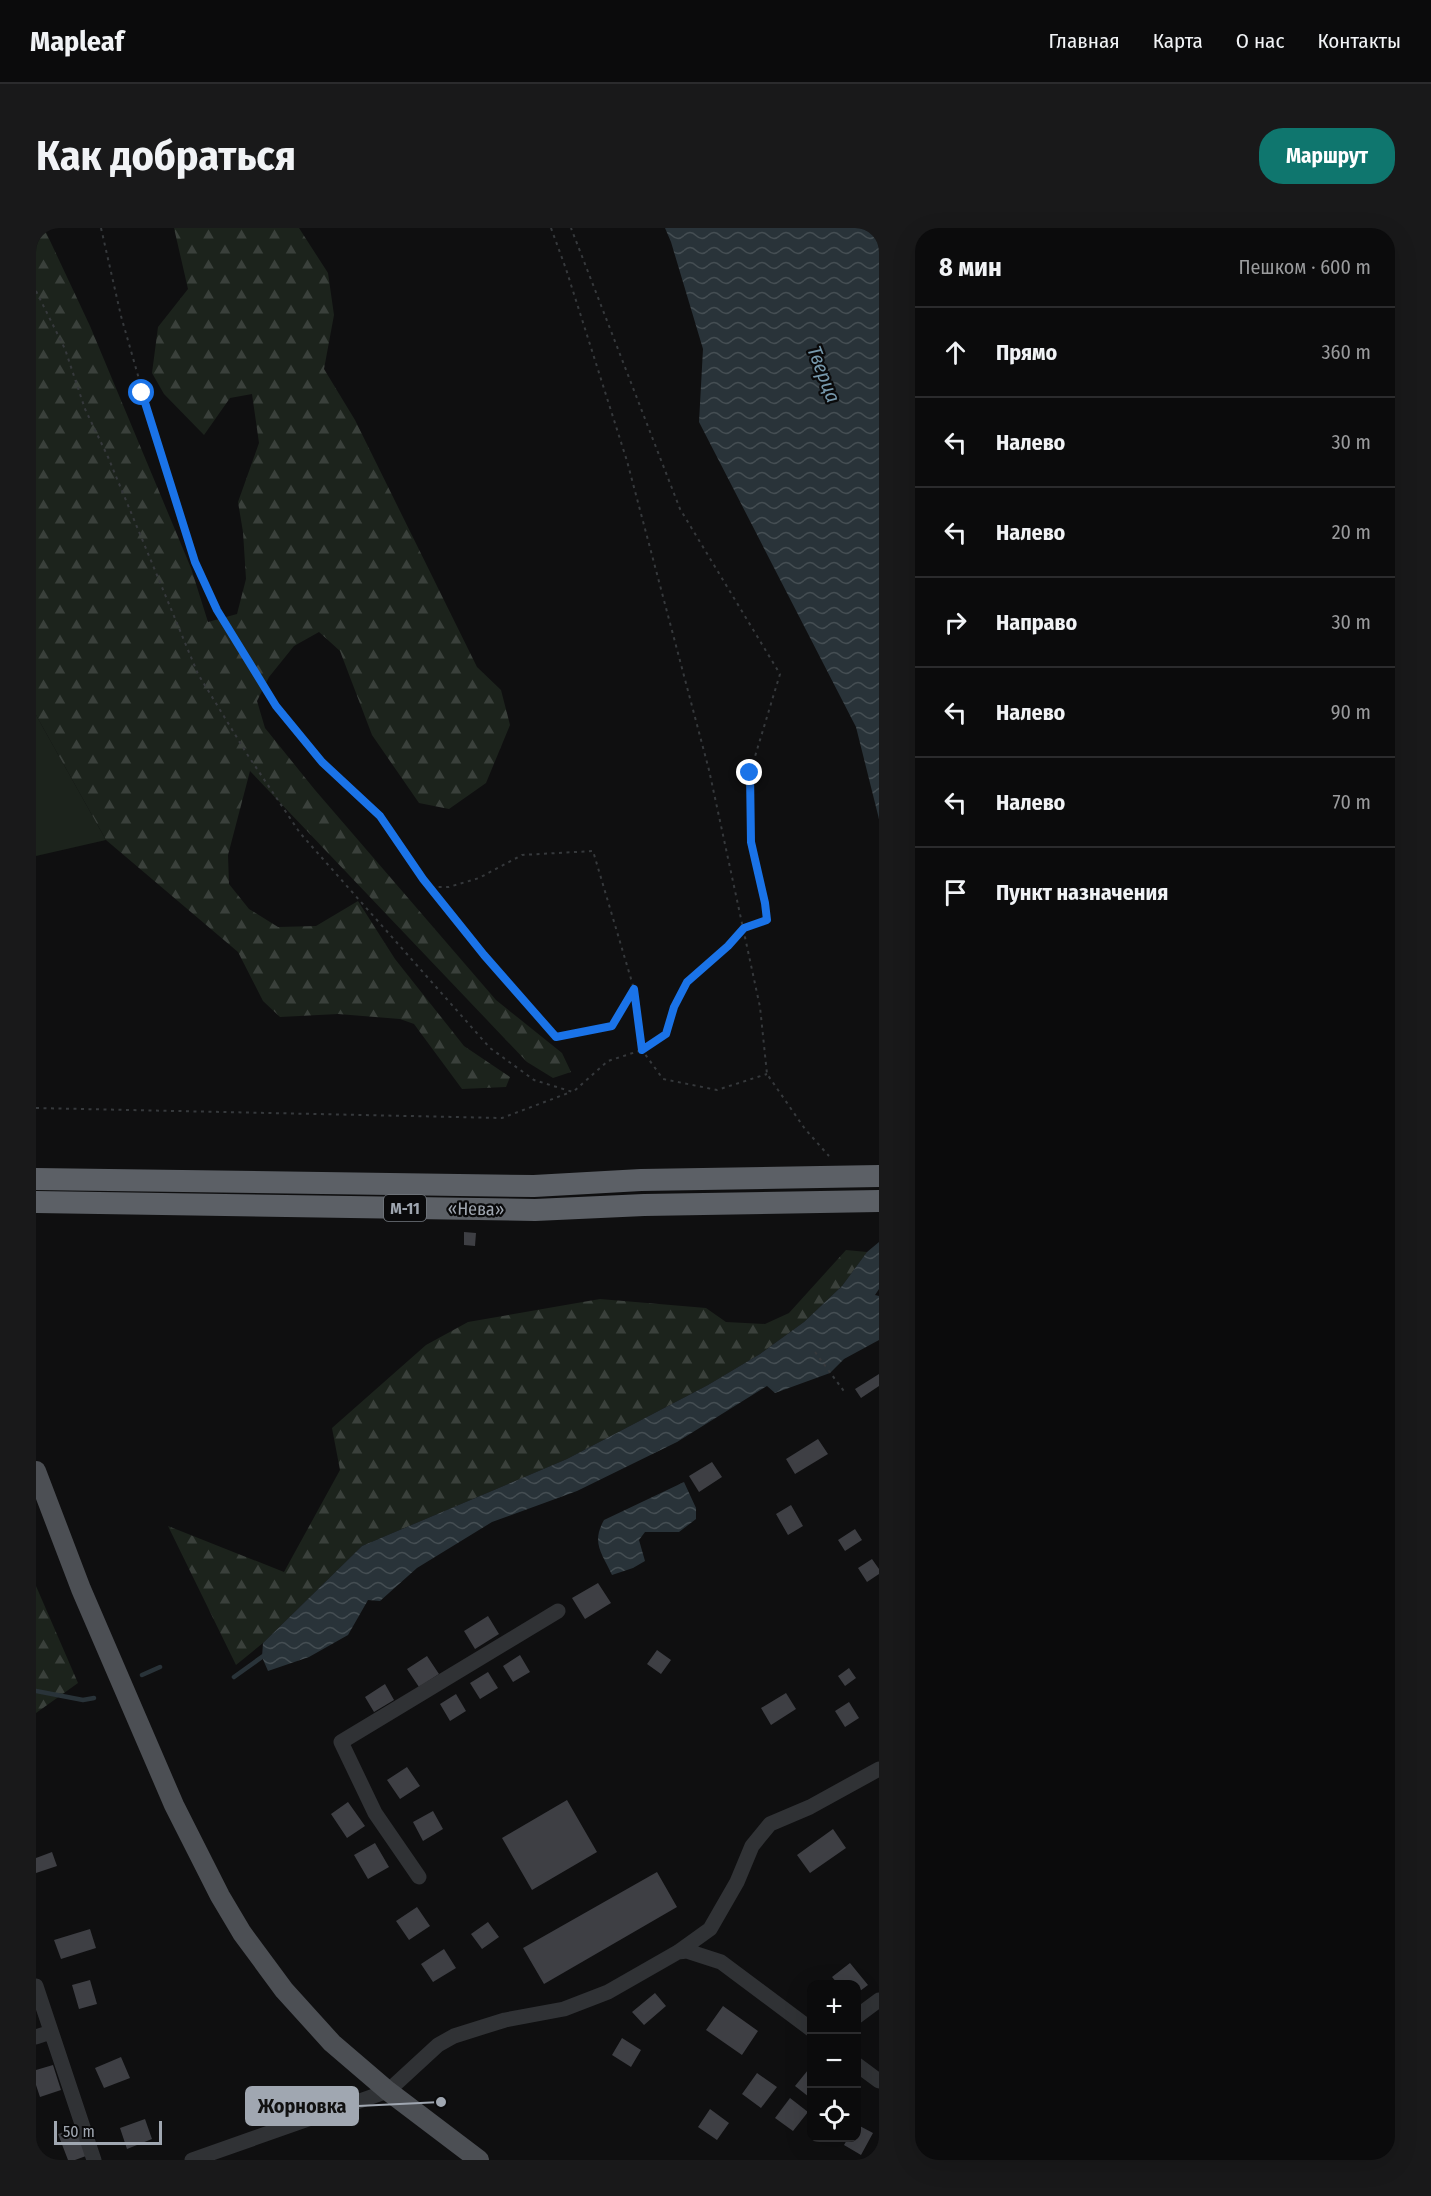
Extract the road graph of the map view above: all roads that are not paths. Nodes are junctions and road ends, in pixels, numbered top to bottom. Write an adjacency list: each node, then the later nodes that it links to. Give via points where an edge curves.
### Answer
1 (879, 1176): 2 (highway, «Нева» / М-11, via 534,1186)
2 (36, 1179)
3 (879, 1201): 4 (highway, «Нева» / М-11, via 535,1210)
4 (36, 1202)
5 (36, 1472): 18 (main road, via 81,1589 174,1805 227,1908 266,1968 298,2007 332,2043)
6 (558, 1611): 8 (street, via 341,1742 375,1813)
7 (879, 1769): 9 (street, via 770,1824 752,1846 710,1929)
8 (419, 1877)
9 (678, 1952): 13 (street, via 722,1962); 18 (street, via 608,1992 564,2009 505,2020 454,2036 438,2044)
10 (36, 1986): 14 (street)
11 (879, 2000): 12 (street)
12 (861, 2013)
13 (807, 2026)
14 (51, 2032): 15 (street); 19 (street)
15 (36, 2037)
16 (861, 2068): 17 (street)
17 (879, 2081)
18 (388, 2091): 20 (street); 21 (main road)
19 (94, 2160)
20 (192, 2160)
21 (478, 2160)

